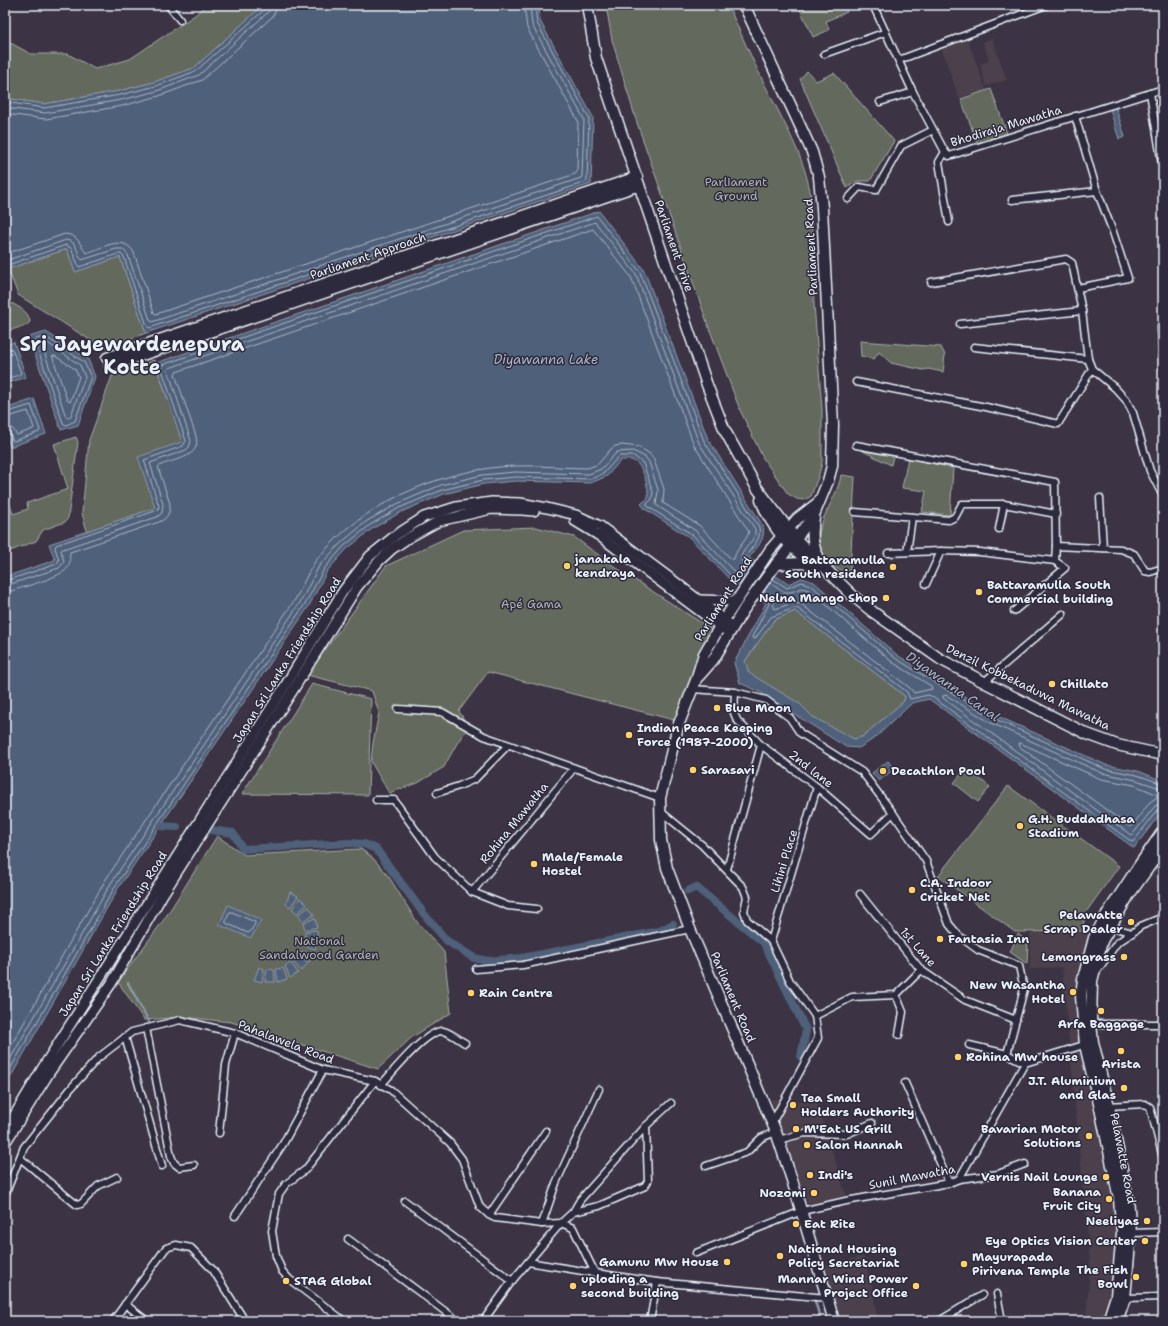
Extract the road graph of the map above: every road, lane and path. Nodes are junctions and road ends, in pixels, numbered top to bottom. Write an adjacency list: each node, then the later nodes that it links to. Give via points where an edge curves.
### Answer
1 (168, 5): 6 (street)
2 (587, 5): 18 (main road, Parliament Drive, via 596,58)
3 (744, 5): 38 (main road, Parliament Road, via 794,110 812,152 819,177 825,244 833,443 830,476)
4 (872, 5): 7 (street, Bhodiraja Mawatha)
5 (1046, 5): 9 (street)
6 (180, 20)
7 (886, 32): 8 (street); 9 (street, Bhodiraja Mawatha)
8 (824, 54)
9 (899, 60): 11 (street, Bhodiraja Mawatha)
10 (1163, 89): 12 (street, Bhodiraja Mawatha)
11 (913, 92): 13 (street); 15 (street, Bhodiraja Mawatha)
12 (1150, 92): 14 (street, Bhodiraja Mawatha); 17 (street)
13 (880, 102)
14 (1075, 116): 16 (street, Bhodiraja Mawatha, via 949,156); 19 (street)
15 (933, 130): 16 (street, Bhodiraja Mawatha); 20 (street, via 902,146 876,190 859,187)
16 (945, 152): 22 (street, via 939,162)
17 (1163, 170)
18 (638, 181): 30 (main road, Parliament Approach); 35 (main road, Parliament Drive, via 707,385 725,431)
19 (1097, 191): 21 (street); 24 (street, via 1128,278)
20 (848, 199)
21 (1012, 200)
22 (949, 222)
23 (932, 282): 24 (street, via 1066,259 1072,263)
24 (1078, 288): 25 (street)
25 (1082, 310): 26 (street); 29 (street)
26 (960, 324)
27 (1161, 327): 31 (street)
28 (974, 347): 29 (street)
29 (1088, 359): 32 (street)
30 (108, 362)
31 (1163, 367)
32 (1092, 369): 33 (street, via 1058,424); 36 (street, via 1116,388 1126,400 1133,414 1150,471)
33 (856, 382)
34 (856, 445): 41 (street, via 1055,482)
35 (757, 488): 42 (main road, Parliament Drive); 46 (main road, Parliament Drive)
36 (1163, 496)
37 (1100, 498): 49 (street)
38 (819, 502): 43 (main road, Parliament Road); 46 (main road, Parliament Road)
39 (1004, 504): 41 (street); 44 (street, via 962,504 955,517 949,520); 45 (street)
40 (855, 512): 44 (street)
41 (1056, 514): 48 (street)
42 (766, 515): 46 (main road, Parliament Drive); 50 (main road, via 772,532)
43 (814, 515): 47 (main road, Parliament Road); 55 (main road, via 812,536)
44 (912, 517): 52 (street)
45 (999, 529)
46 (784, 533): 47 (main road); 50 (main road, Parliament Road)
47 (793, 543): 55 (main road, Denzil Kobbekaduwa Mawatha); 56 (main road, Parliament Road)
48 (1056, 546): 49 (street); 54 (street)
49 (1102, 548): 57 (street, via 1121,549 1134,554 1145,571)
50 (770, 550): 59 (main road, Parliament Road)
51 (941, 551): 52 (street); 54 (street, via 980,552); 58 (street)
52 (907, 552): 53 (street)
53 (888, 554)
54 (1055, 560): 61 (street, via 1065,568)
55 (819, 566): 56 (main road, via 802,563); 65 (main road, Denzil Kobbekaduwa Mawatha, via 873,612 940,659)
56 (774, 567): 64 (main road, Parliament Road)
57 (1163, 568)
58 (926, 584)
59 (737, 598): 60 (main road); 63 (main road, Parliament Road)
60 (696, 600): 63 (main road, Japan Sri Lanka Friendship Road); 116 (main road, Japan Sri Lanka Friendship Road, via 600,526 576,515 547,508 520,503 492,502 456,507 424,517 396,535 370,556 343,591)
61 (1014, 611)
62 (1064, 614): 65 (street)
63 (722, 622): 64 (main road, Japan Sri Lanka Friendship Road); 66 (main road, Parliament Road, via 704,654); 120 (main road, Japan Sri Lanka Friendship Road, via 578,522 548,513 491,509 463,515 439,521 392,549 357,587 163,894 111,984 49,1073)
64 (731, 630): 66 (main road, Parliament Road, via 713,660)
65 (984, 682): 71 (main road, Denzil Kobbekaduwa Mawatha, via 1087,734 1117,745)
66 (694, 684): 67 (street); 75 (main road, Parliament Road, via 678,726)
67 (735, 692): 70 (street, 2nd lane, via 736,720); 78 (street, via 766,700 790,718 800,733 862,772)
68 (398, 709): 69 (street, via 442,712 484,736)
69 (508, 745): 72 (street); 74 (street, via 475,779)
70 (761, 745): 73 (street, 2nd lane); 81 (street)
71 (1162, 755)
72 (574, 768): 75 (street); 82 (street, Rohina Mawatha)
73 (817, 787): 78 (street, 2nd lane, via 871,834); 89 (street, Lihini Place)
74 (437, 793)
75 (660, 798): 77 (main road, Parliament Road)
76 (376, 800): 82 (street, via 394,800 435,857)
77 (660, 812): 81 (street, via 702,845); 87 (main road, Parliament Road, via 661,840 667,868)
78 (893, 813): 95 (street, via 926,861 949,924 959,936 978,950 1019,966 1024,989)
79 (1163, 831): 86 (main road, Pelawatte Road, via 1138,867)
80 (1163, 847): 86 (main road, Pelawatte Road)
81 (727, 869): 89 (street, via 744,887 747,897 744,911 747,920)
82 (472, 892): 84 (street, via 508,906)
83 (860, 894): 91 (street, 1st Lane)
84 (537, 909)
85 (1163, 917): 88 (street, via 1141,926)
86 (1106, 925): 88 (street); 92 (main road, Pelawatte Road); 103 (main road, Pelawatte Road, via 1094,938 1083,979 1081,996)
87 (690, 929): 90 (street, via 523,965); 118 (main road, Parliament Road)
88 (1132, 933): 92 (street, via 1117,943)
89 (771, 941): 94 (street, via 790,981)
90 (476, 968)
91 (922, 970): 93 (street); 95 (street, 1st Lane, via 965,1000)
92 (1093, 976): 96 (main road, Pelawatte Road)
93 (896, 995): 94 (street, via 852,997); 100 (street, via 903,1012)
94 (815, 1016): 118 (street, via 818,1038)
95 (1016, 1020): 105 (street)
96 (1091, 1024): 97 (street); 103 (main road, Pelawatte Road)
97 (1163, 1024)
98 (146, 1028): 99 (street, Pahalawela Road, via 180,1020); 101 (street, Pahalawela Road); 124 (street, via 171,1156 179,1167)
99 (235, 1034): 107 (street, Pahalawela Road); 119 (street, via 226,1065)
100 (899, 1035)
101 (125, 1037): 121 (street, Pahalawela Road, via 98,1058 72,1087 24,1147); 125 (street)
102 (464, 1044): 110 (street, via 445,1031 431,1035 419,1043)
103 (1089, 1044): 106 (street); 113 (main road, Pelawatte Road)
104 (969, 1045): 105 (street)
105 (1008, 1054): 106 (street)
106 (1025, 1063): 128 (street)
107 (324, 1070): 108 (street, Pahalawela Road); 135 (street, via 283,1144)
108 (374, 1081): 110 (street, Pahalawela Road); 155 (street, via 305,1170 286,1184 279,1194 272,1231 276,1256 288,1279)
109 (905, 1084): 129 (street)
110 (381, 1085): 134 (street, Pahalawela Road, via 391,1090 450,1143 462,1159 480,1207)
111 (599, 1089): 137 (street, via 556,1183)
112 (671, 1103): 115 (street)
113 (1104, 1107): 122 (street, via 1145,1104 1150,1107); 139 (main road, Pelawatte Road, via 1128,1198); 162 (main road, Pelawatte Road, via 1122,1233 1116,1296)
114 (872, 1123): 118 (street, via 847,1134)
115 (646, 1126): 132 (street, via 580,1200); 132 (street, via 648,1181 645,1186 599,1206)
116 (5, 1130)
117 (546, 1130): 134 (street)
118 (775, 1132): 126 (street, via 761,1138 747,1152); 133 (main road, Parliament Road)
119 (219, 1133)
120 (5, 1143)
121 (20, 1158): 127 (street, via 76,1205 82,1204 98,1186); 130 (street, Pahalawela Road)
122 (1163, 1158)
123 (1025, 1164): 128 (street, Sunil Mawatha, via 998,1174)
124 (194, 1165)
125 (162, 1166)
126 (706, 1166)
127 (117, 1176)
128 (959, 1179): 129 (street, Sunil Mawatha)
129 (949, 1183): 133 (street, Sunil Mawatha, via 846,1201)
130 (5, 1195)
131 (405, 1201): 144 (street)
132 (573, 1212): 136 (street)
133 (802, 1212): 141 (street, Sunil Mawatha); 149 (main road, Parliament Road)
134 (489, 1215): 137 (street)
135 (235, 1216)
136 (561, 1223): 137 (street); 142 (street); 143 (street, via 572,1228)
137 (542, 1224)
138 (1163, 1232): 139 (street)
139 (1131, 1233): 150 (main road, Pelawatte Road)
140 (348, 1239): 156 (street)
141 (696, 1253)
142 (528, 1262): 143 (street); 144 (street)
143 (595, 1274): 145 (street)
144 (512, 1281): 157 (street)
145 (657, 1282): 149 (street); 158 (street)
146 (997, 1294): 161 (street)
147 (982, 1295): 160 (street)
148 (1163, 1297): 150 (street)
149 (827, 1298): 159 (main road, Parliament Road)
150 (1125, 1298): 163 (main road, Pelawatte Road)
151 (125, 1304): 152 (street); 153 (street); 154 (street, via 166,1248 176,1245 191,1248 213,1270)
152 (113, 1321)
153 (147, 1321)
154 (245, 1321)
155 (344, 1321)
156 (458, 1321)
157 (483, 1321)
158 (650, 1321)
159 (834, 1321)
160 (939, 1321)
161 (1002, 1321)
162 (1108, 1321)
163 (1117, 1321)

